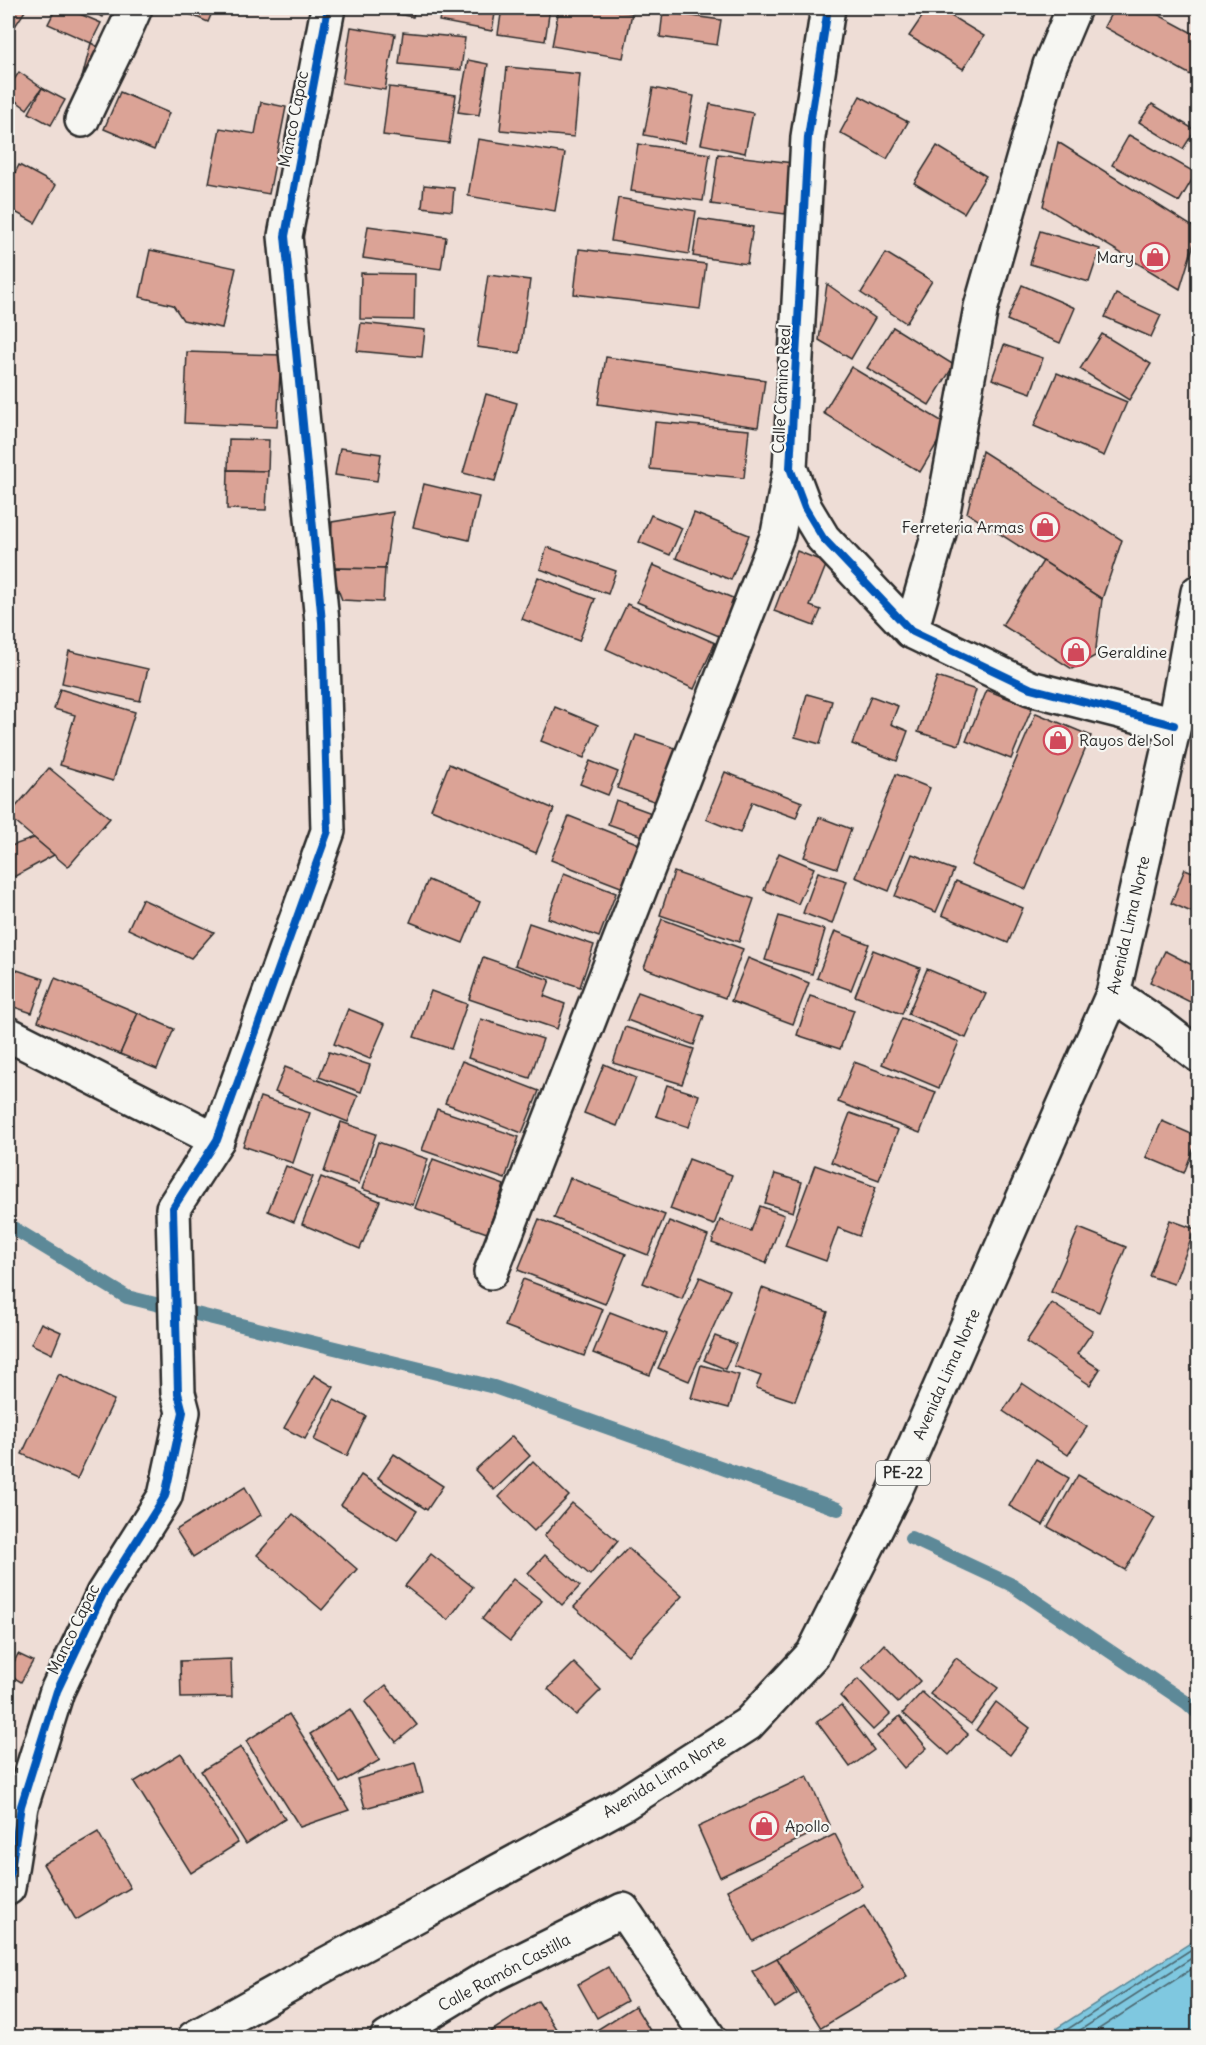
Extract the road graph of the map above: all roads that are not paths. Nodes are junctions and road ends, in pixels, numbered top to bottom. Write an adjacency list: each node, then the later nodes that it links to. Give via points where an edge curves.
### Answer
1 (135, 8): 5 (main road)
2 (328, 8): 13 (main road, Manco Capac, via 285,236 322,622 328,831)
3 (828, 8): 6 (main road, Calle Camino Real, via 808,137)
4 (1074, 8): 8 (main road, via 1050,65 981,307 939,533)
5 (82, 120)
6 (790, 468): 8 (main road, Calle Camino Real, via 805,507 823,538); 14 (main road, via 778,534)
7 (1198, 592): 9 (main road, Avenida Lima Norte / PE-22)
8 (911, 631): 9 (main road, Calle Camino Real, via 1030,688)
9 (1174, 725): 10 (main road, Avenida Lima Norte / PE-22)
10 (1113, 994): 12 (main road); 16 (main road, Avenida Lima Norte / PE-22, via 894,1493 813,1654 748,1724 623,1804)
11 (8, 1034): 13 (main road)
12 (1198, 1055)
13 (217, 1140): 15 (main road, Manco Capac, via 173,1208 178,1393 183,1412 165,1496 103,1594 57,1691 21,1806)
14 (492, 1272)
15 (8, 1888)
16 (194, 2037)
17 (387, 2037): 18 (main road, Calle Ramón Castilla, via 488,1977 623,1910)
18 (709, 2037)

